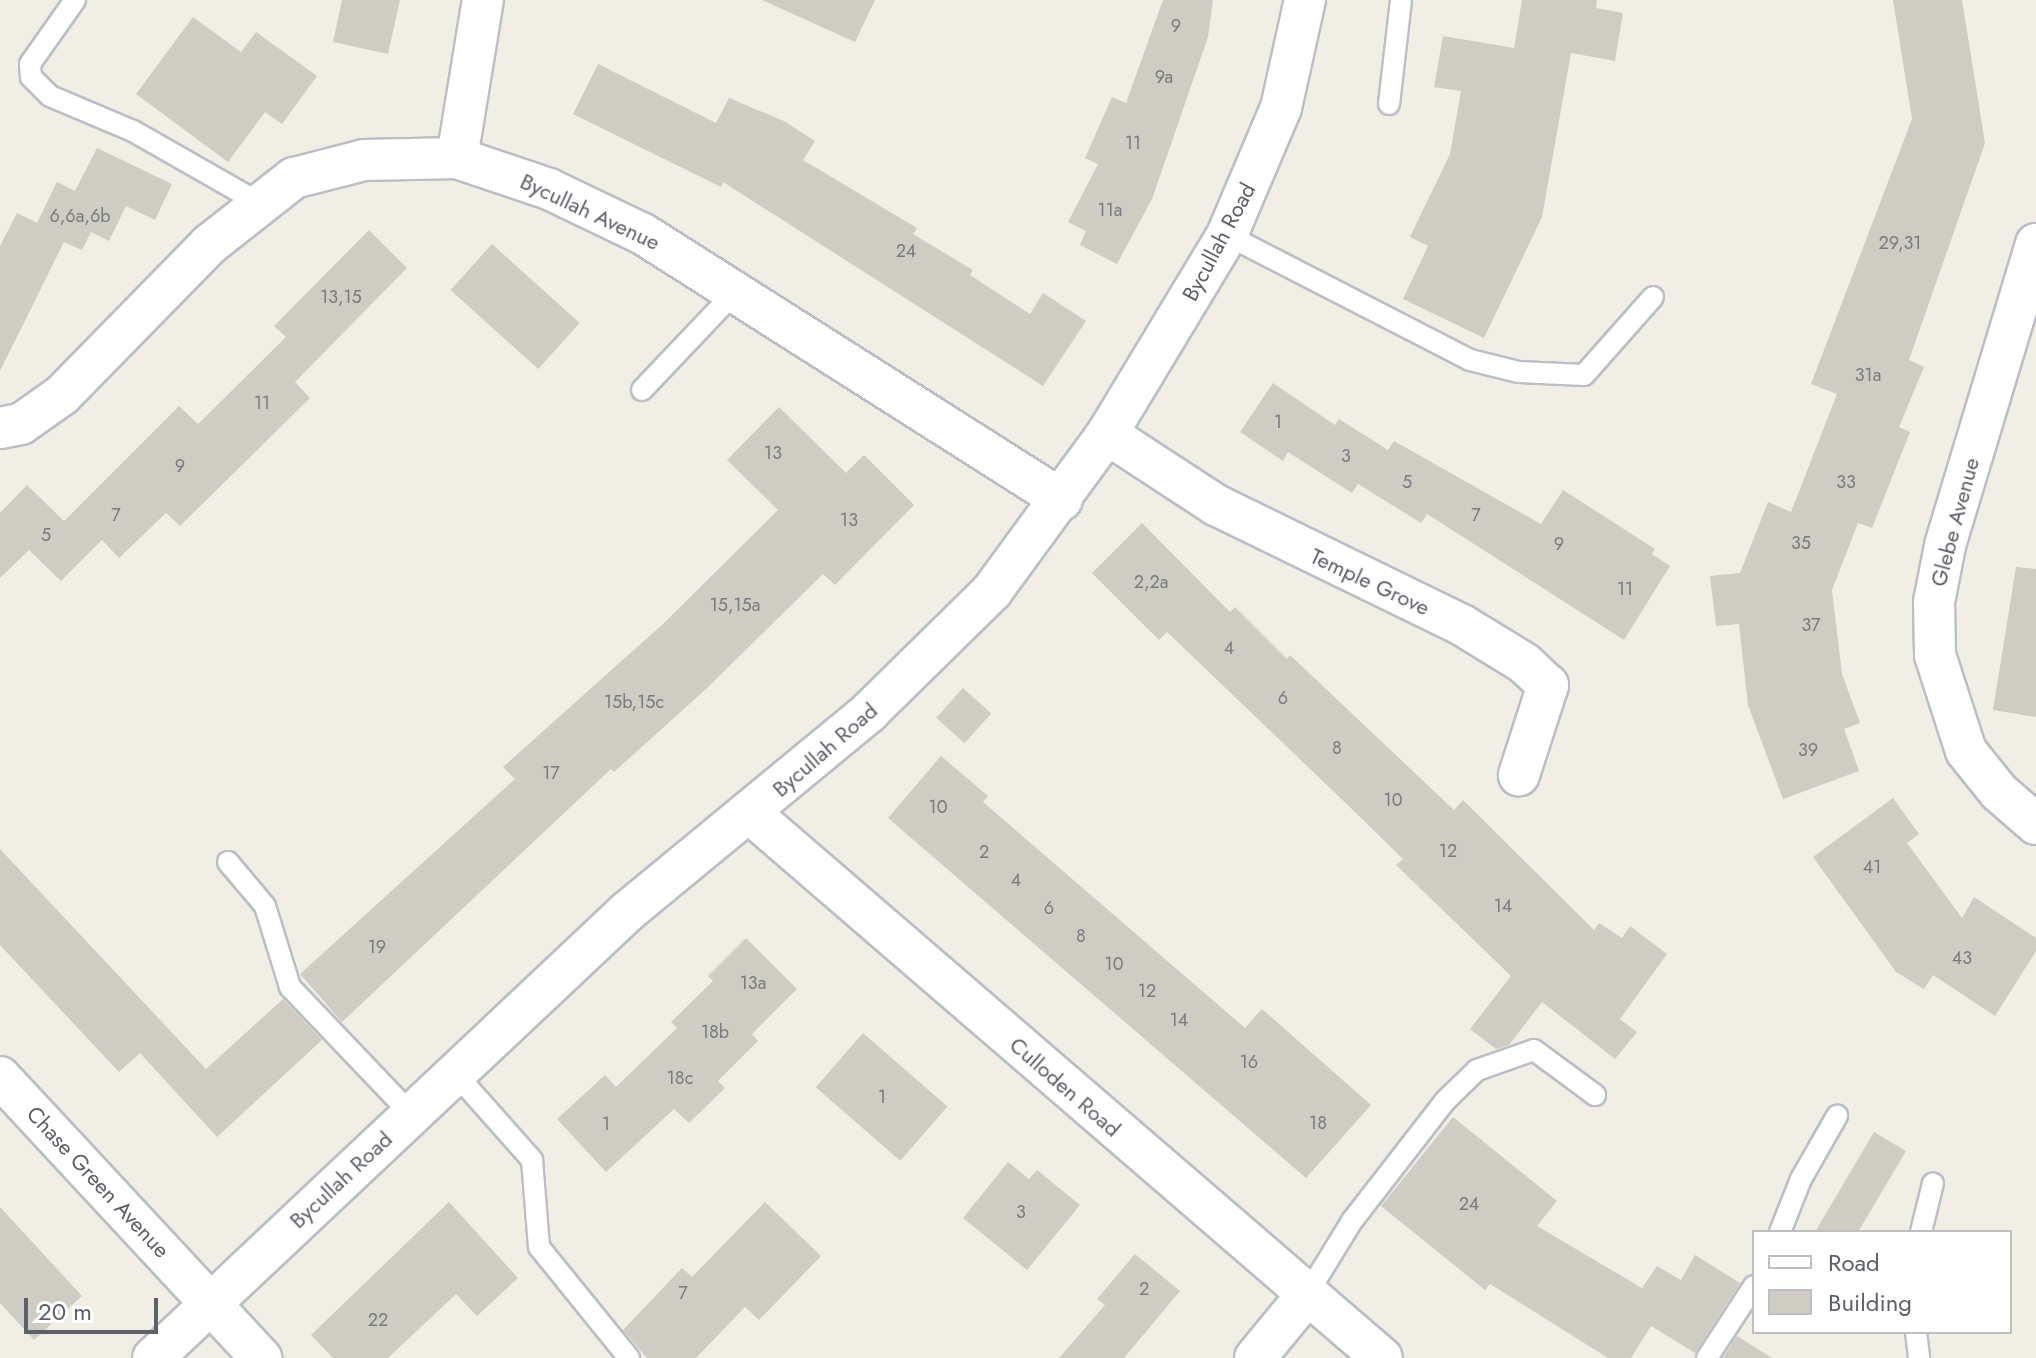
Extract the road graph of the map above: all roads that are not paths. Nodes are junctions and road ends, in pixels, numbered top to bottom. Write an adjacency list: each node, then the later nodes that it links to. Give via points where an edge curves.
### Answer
1 (75, 0): 7 (lane, via 30,64 31,77 50,96 133,131)
2 (483, 0): 6 (street)
3 (1305, 0): 8 (street, Bycullah Road, via 1281,108)
4 (1401, 0): 5 (lane)
5 (1389, 104)
6 (457, 158): 7 (street, Bycullah Avenue, via 364,160 294,178); 10 (street, Bycullah Avenue, via 549,189 643,234)
7 (261, 204): 13 (street, Bycullah Avenue, via 210,244 62,395 21,424)
8 (1227, 235): 11 (lane, via 1470,360 1519,372 1584,375); 14 (street, Bycullah Road)
9 (2036, 244): 18 (street, Glebe Avenue, via 1945,546 1934,602 1935,655 1946,703 1966,751 1999,792)
10 (737, 290): 12 (lane); 15 (street, Bycullah Avenue)
11 (1653, 297)
12 (642, 390)
13 (0, 428)
14 (1107, 434): 15 (street, Bycullah Road); 16 (street, Temple Grove, via 1216,505 1462,625 1524,663 1548,685)
15 (1062, 500): 17 (street, Bycullah Road, via 992,591 924,662)
16 (1519, 775)
17 (751, 814): 20 (street, Bycullah Road, via 628,911); 29 (street, Culloden Road)
18 (2036, 824)
19 (228, 862): 23 (lane, via 265,906 290,987)
20 (454, 1072): 23 (street, Bycullah Road); 34 (lane, via 532,1160 539,1247)
21 (0, 1077): 30 (street, Chase Green Avenue)
22 (1595, 1095): 29 (lane, via 1534,1050 1477,1070 1445,1101 1352,1221)
23 (411, 1114): 30 (street, Bycullah Road)
24 (1837, 1116): 26 (lane, via 1801,1179)
25 (1933, 1183): 27 (lane)
26 (1781, 1230)
27 (1921, 1230)
28 (1752, 1289): 37 (lane)
29 (1306, 1296): 35 (street); 36 (street, Culloden Road)
30 (211, 1303): 32 (street, Bycullah Road); 33 (street, Chase Green Avenue)
31 (1916, 1334): 38 (lane)
32 (153, 1358)
33 (261, 1358)
34 (629, 1358)
35 (1255, 1358)
36 (1382, 1358)
37 (1707, 1358)
38 (1919, 1358)

